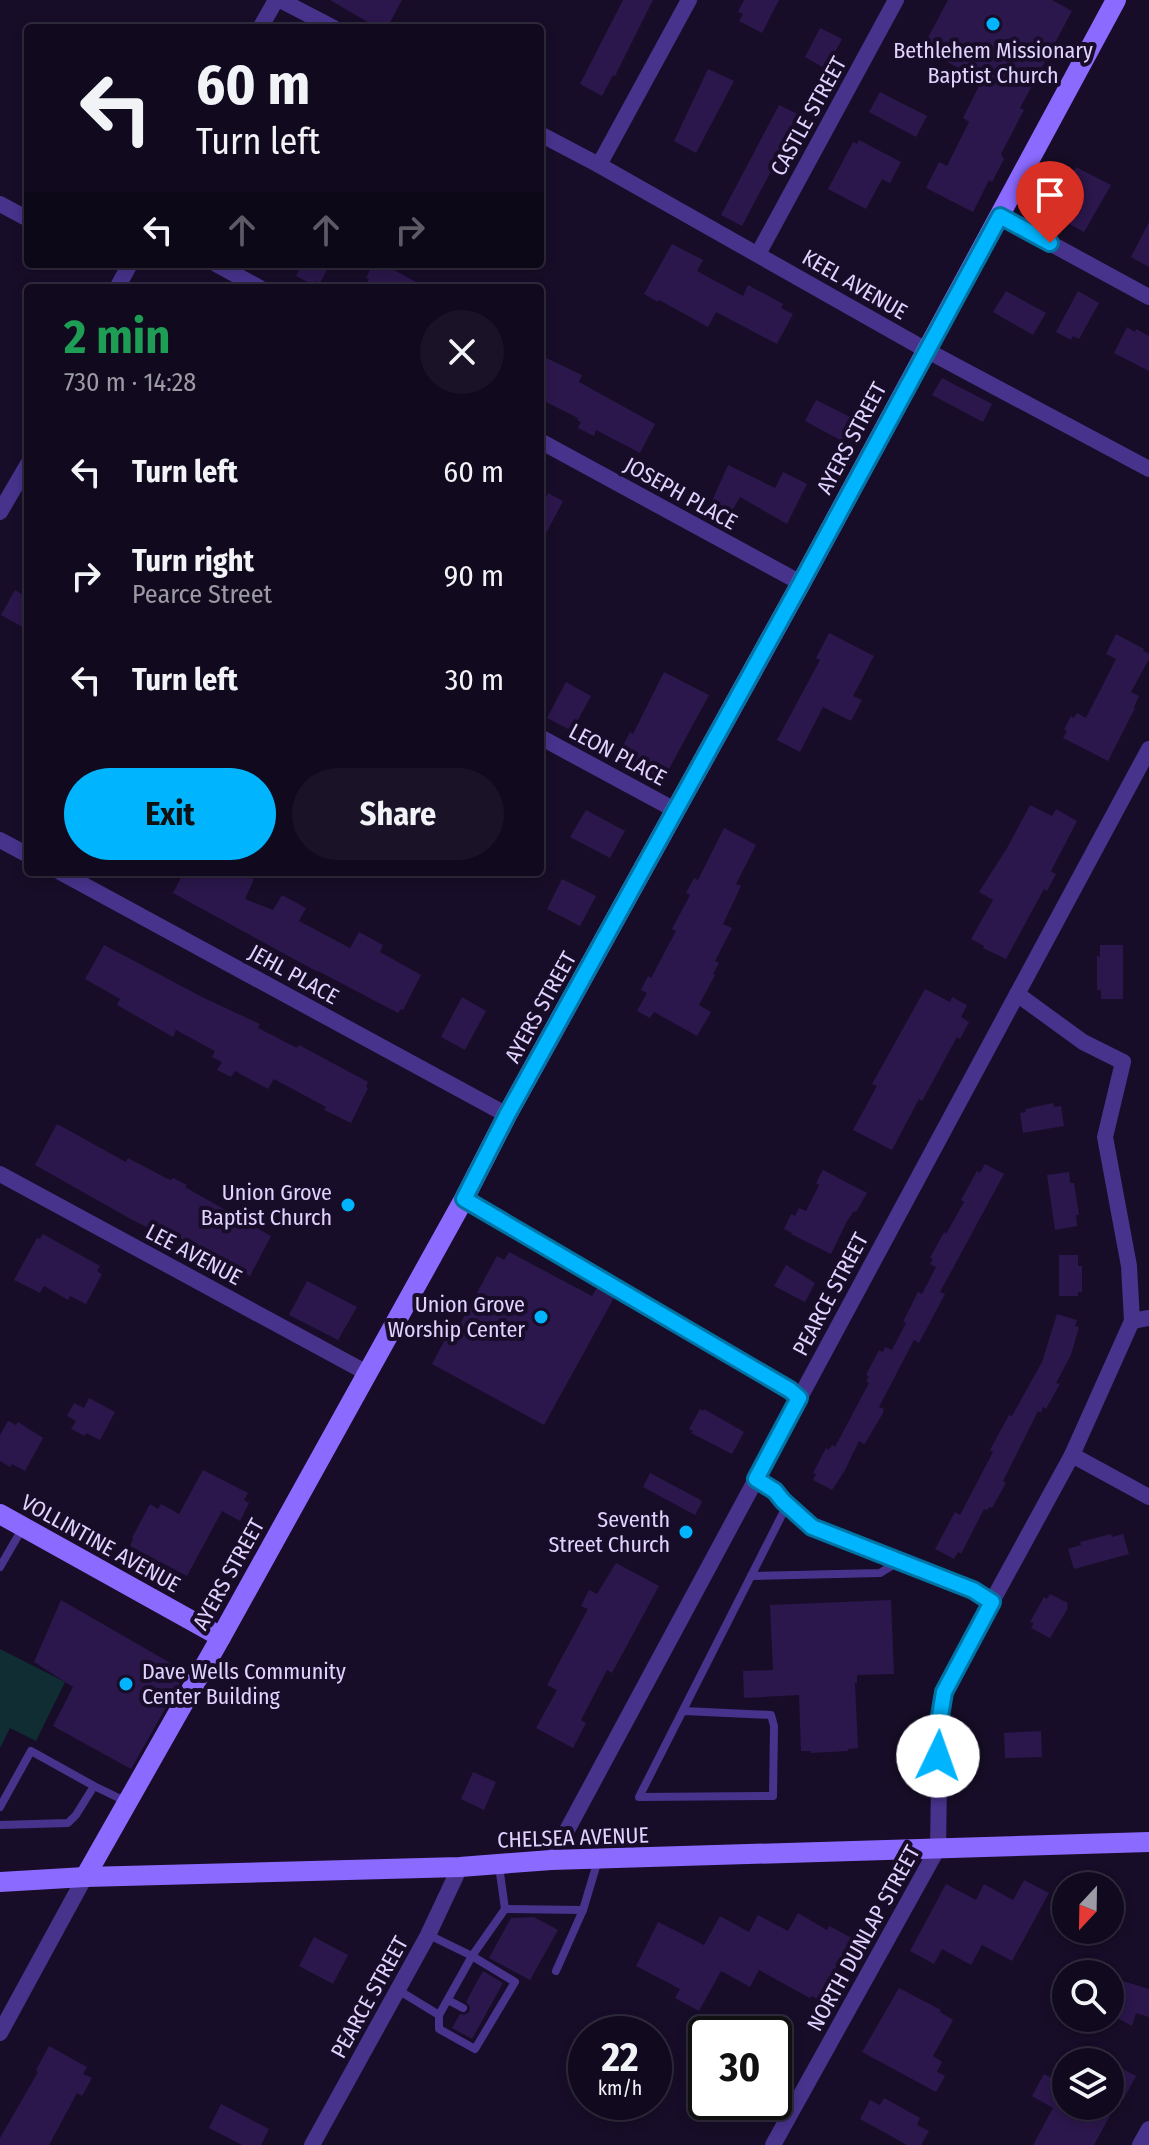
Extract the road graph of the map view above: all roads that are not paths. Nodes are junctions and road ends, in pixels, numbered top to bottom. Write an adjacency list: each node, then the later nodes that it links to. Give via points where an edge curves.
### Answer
1 (278, 0): 5 (street); 6 (street)
2 (689, 0): 8 (street)
3 (896, 0): 12 (street, CASTLE STREET)
4 (1116, 0): 10 (street, AYERS STREET)
5 (263, 24)
6 (326, 24)
7 (544, 136): 8 (street, KEEL AVENUE)
8 (599, 165): 12 (street, KEEL AVENUE)
9 (0, 204): 11 (street)
10 (1000, 216): 15 (street); 16 (street, AYERS STREET)
11 (24, 217)
12 (758, 254): 16 (street, KEEL AVENUE)
13 (223, 268): 14 (street)
14 (253, 284)
15 (1149, 297)
16 (926, 350): 18 (street, KEEL AVENUE); 21 (street, AYERS STREET)
17 (544, 443): 21 (street, JOSEPH PLACE)
18 (1149, 469)
19 (24, 471): 20 (street)
20 (0, 512)
21 (801, 583): 24 (street, AYERS STREET)
22 (544, 739): 24 (street, LEON PLACE)
23 (1149, 749): 28 (street, PEARCE STREET)
24 (675, 810): 29 (street, AYERS STREET)
25 (0, 840): 26 (street)
26 (24, 853)
27 (67, 876): 29 (street, JEHL PLACE)
28 (1017, 994): 32 (street, via 1083,1042 1123,1062 1105,1137); 34 (street, PEARCE STREET)
29 (507, 1115): 31 (street, AYERS STREET)
30 (0, 1174): 33 (street, LEE AVENUE)
31 (464, 1199): 33 (street, AYERS STREET); 34 (lane)
32 (1141, 1319): 35 (street, NORTH DUNLAP STREET)
33 (367, 1373): 45 (street, AYERS STREET)
34 (799, 1398): 36 (street, PEARCE STREET)
35 (1072, 1455): 37 (street); 44 (street, NORTH DUNLAP STREET)
36 (756, 1479): 38 (lane); 54 (street, PEARCE STREET)
37 (1149, 1497)
38 (787, 1505): 41 (lane, via 812,1527); 43 (lane)
39 (0, 1514): 40 (street, VOLLINTINE AVENUE)
40 (23, 1527): 42 (lane); 45 (street, VOLLINTINE AVENUE)
41 (898, 1562): 43 (lane, via 880,1573); 44 (lane)
42 (0, 1567)
43 (751, 1576): 46 (lane)
44 (992, 1602): 52 (street, NORTH DUNLAP STREET, via 944,1692)
45 (221, 1637): 48 (street, AYERS STREET)
46 (684, 1711): 46 (lane, via 639,1797 773,1796 771,1715)
47 (94, 1786): 48 (lane); 49 (lane, via 31,1751); 50 (lane, via 68,1823)
48 (127, 1802): 57 (street, AYERS STREET)
49 (0, 1807)
50 (0, 1825)
51 (1149, 1842): 52 (street, CHELSEA AVENUE)
52 (938, 1848): 53 (street, CHELSEA AVENUE); 71 (street, NORTH DUNLAP STREET)
53 (598, 1859): 54 (street, CHELSEA AVENUE); 60 (lane)
54 (551, 1860): 55 (street, CHELSEA AVENUE)
55 (498, 1863): 56 (street, CHELSEA AVENUE); 59 (lane)
56 (460, 1867): 57 (street, CHELSEA AVENUE); 61 (street, PEARCE STREET)
57 (85, 1877): 58 (street, CHELSEA AVENUE); 68 (street, AYERS STREET)
58 (0, 1882)
59 (505, 1909): 60 (lane); 62 (lane)
60 (583, 1910): 63 (lane)
61 (428, 1935): 62 (lane); 64 (street, PEARCE STREET)
62 (472, 1956): 65 (lane); 67 (lane, via 515,1982 487,2021 475,2049 439,2029)
63 (556, 1971)
64 (398, 1990): 67 (lane); 70 (street, PEARCE STREET)
65 (448, 2000): 66 (lane); 67 (lane)
66 (463, 2008)
67 (439, 2015)
68 (0, 2033)
69 (1149, 2129): 72 (street)
70 (312, 2145)
71 (773, 2145)
72 (1140, 2145)

